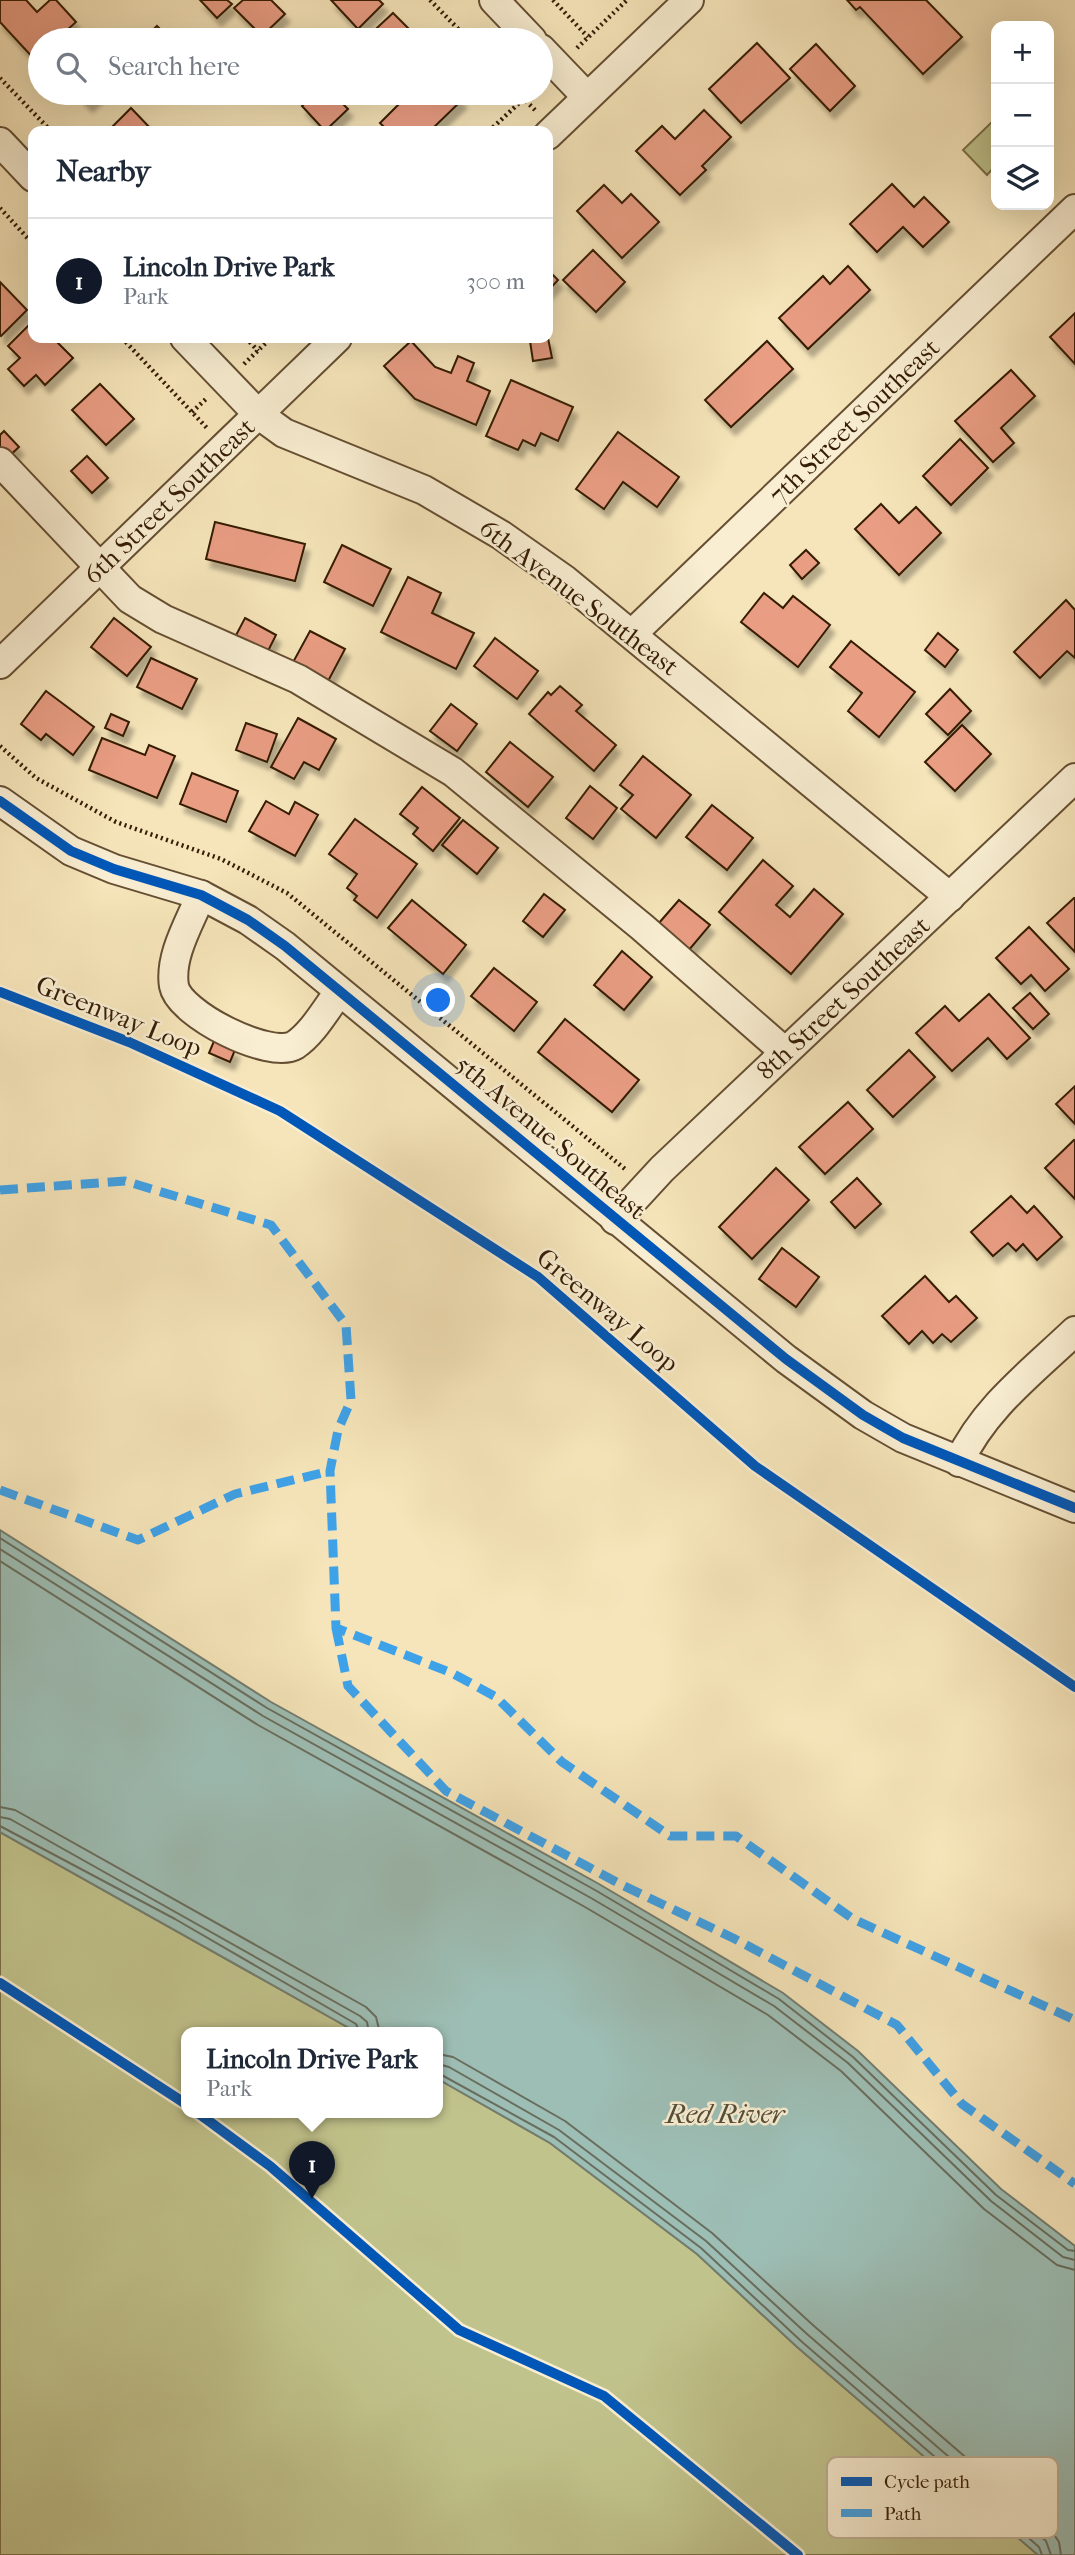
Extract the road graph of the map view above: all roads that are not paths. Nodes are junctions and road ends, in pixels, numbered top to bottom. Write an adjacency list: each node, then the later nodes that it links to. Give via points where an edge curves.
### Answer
1 (494, 0): 3 (street)
2 (689, 0): 5 (street)
3 (521, 28)
4 (553, 62): 5 (street)
5 (587, 97): 6 (street)
6 (553, 130)
7 (0, 142): 8 (street)
8 (28, 172)
9 (1075, 209): 15 (street, 7th Street Southeast)
10 (190, 343): 12 (street, 6th Avenue Southeast)
11 (332, 343): 12 (street, 6th Street Southeast)
12 (258, 414): 14 (street, 6th Street Southeast); 15 (street, 6th Avenue Southeast, via 284,433 460,509 565,580)
13 (0, 462): 14 (street)
14 (100, 567): 16 (street, 6th Street Southeast); 22 (street, via 130,599 163,620 298,679 453,772 642,926)
15 (633, 634): 20 (street, 6th Avenue Southeast)
16 (0, 664)
17 (1075, 778): 20 (street, 8th Street Southeast)
18 (0, 801): 19 (street, 5th Avenue Southeast, via 71,851)
19 (201, 895): 21 (street, 5th Avenue Southeast, via 248,920); 21 (street, via 173,971 174,988 191,1011 247,1041 284,1048 307,1034)
20 (950, 897): 22 (street, 8th Street Southeast)
21 (340, 992): 23 (street, 5th Avenue Southeast)
22 (785, 1052): 23 (street, 8th Street Southeast, via 645,1185)
23 (615, 1220): 25 (street, 5th Avenue Southeast, via 786,1359 863,1415)
24 (1075, 1331): 25 (street, via 992,1409)
25 (959, 1462): 26 (street, 5th Avenue Southeast)
26 (1075, 1508)

